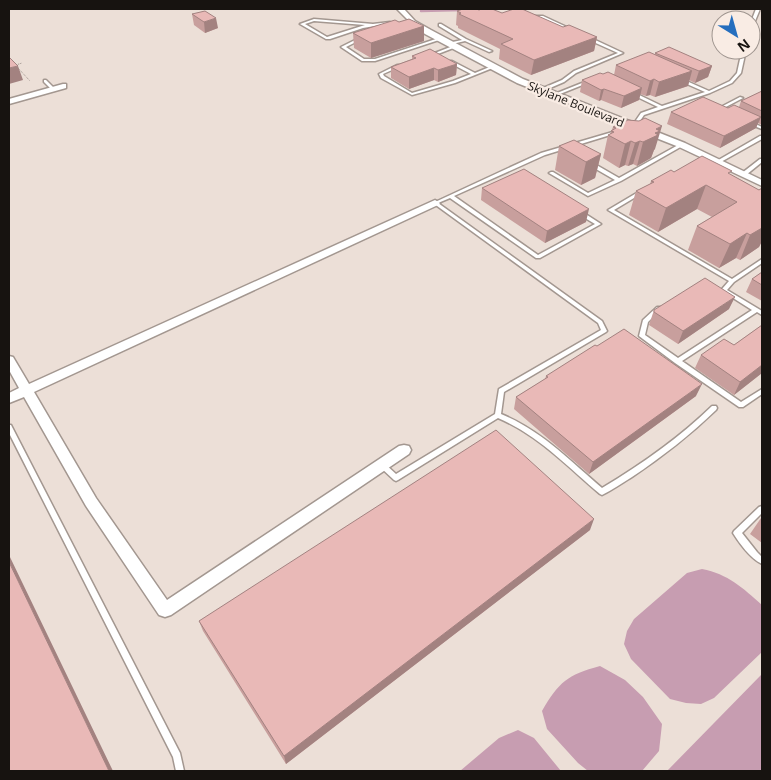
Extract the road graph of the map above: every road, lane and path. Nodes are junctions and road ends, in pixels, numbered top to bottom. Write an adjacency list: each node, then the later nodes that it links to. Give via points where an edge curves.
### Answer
1 (400, 9): 7 (street, Skylane Boulevard)
2 (525, 18): 8 (lane, via 542,17)
3 (402, 22): 7 (lane)
4 (392, 23): 5 (lane)
5 (372, 25): 5 (lane, via 326,38 302,24 314,20)
6 (440, 25): 12 (lane)
7 (416, 26): 11 (street, Skylane Boulevard)
8 (577, 33)
9 (586, 37): 30 (lane, via 620,53)
10 (364, 38): 11 (lane, via 343,47 366,62)
11 (440, 39): 13 (street, Skylane Boulevard)
12 (465, 40): 13 (lane); 14 (lane)
13 (452, 46): 15 (lane); 20 (street, Skylane Boulevard)
14 (490, 51)
15 (435, 54): 16 (lane); 23 (lane)
16 (427, 56)
17 (742, 60): 32 (lane, via 740,73 731,82)
18 (22, 63): 21 (path, via 16,65)
19 (402, 65): 23 (lane, via 386,70 382,78 412,94)
20 (493, 67): 23 (lane); 30 (street, Skylane Boulevard)
21 (23, 73): 22 (path); 26 (path)
22 (18, 74)
23 (474, 74)
24 (675, 77): 32 (lane)
25 (593, 80): 33 (lane)
26 (30, 81)
27 (45, 81): 29 (lane)
28 (63, 86): 29 (street)
29 (53, 89): 37 (street)
30 (542, 90): 33 (street, Skylane Boulevard)
31 (626, 90): 39 (lane)
32 (708, 92): 34 (lane)
33 (554, 95): 43 (street, Skylane Boulevard)
34 (695, 98): 36 (lane); 39 (lane)
35 (741, 98): 40 (lane)
36 (703, 101)
37 (9, 102)
38 (711, 105): 40 (lane)
39 (662, 107): 43 (lane, via 642,114)
40 (719, 109): 41 (lane)
41 (728, 113)
42 (745, 120): 44 (lane)
43 (634, 127): 46 (street, Skylane Boulevard); 50 (lane, via 574,148 543,154)
44 (762, 128)
45 (762, 137): 48 (lane)
46 (682, 145): 48 (street, Skylane Boulevard); 54 (lane)
47 (586, 161): 54 (lane)
48 (717, 162): 53 (street, Skylane Boulevard)
49 (761, 163): 53 (lane)
50 (510, 169): 52 (lane); 57 (lane)
51 (551, 173): 54 (lane, via 588,195)
52 (518, 174)
53 (744, 174): 55 (street, Skylane Boulevard)
54 (619, 180)
55 (762, 183)
56 (650, 188): 61 (lane, via 610,210)
57 (450, 196): 58 (lane); 59 (lane, via 538,257 599,224)
58 (435, 203): 66 (street); 70 (lane, via 600,322 604,331 501,391)
59 (574, 209)
60 (762, 261): 61 (lane)
61 (732, 281): 63 (lane, via 721,289)
62 (664, 305): 65 (lane, via 645,321 642,336)
63 (759, 312): 65 (lane)
64 (9, 360): 66 (street)
65 (677, 360): 67 (lane, via 741,405)
66 (26, 390): 68 (street); 73 (street, via 91,502 165,610)
67 (762, 391)
68 (9, 398)
69 (714, 408): 70 (lane, via 671,447 602,492 516,421)
70 (498, 415): 73 (lane, via 396,478)
71 (9, 427): 76 (lane, via 177,756)
72 (404, 450): 73 (street)
73 (382, 465)
74 (762, 509): 75 (lane, via 737,533)
75 (762, 561)
76 (180, 771)

